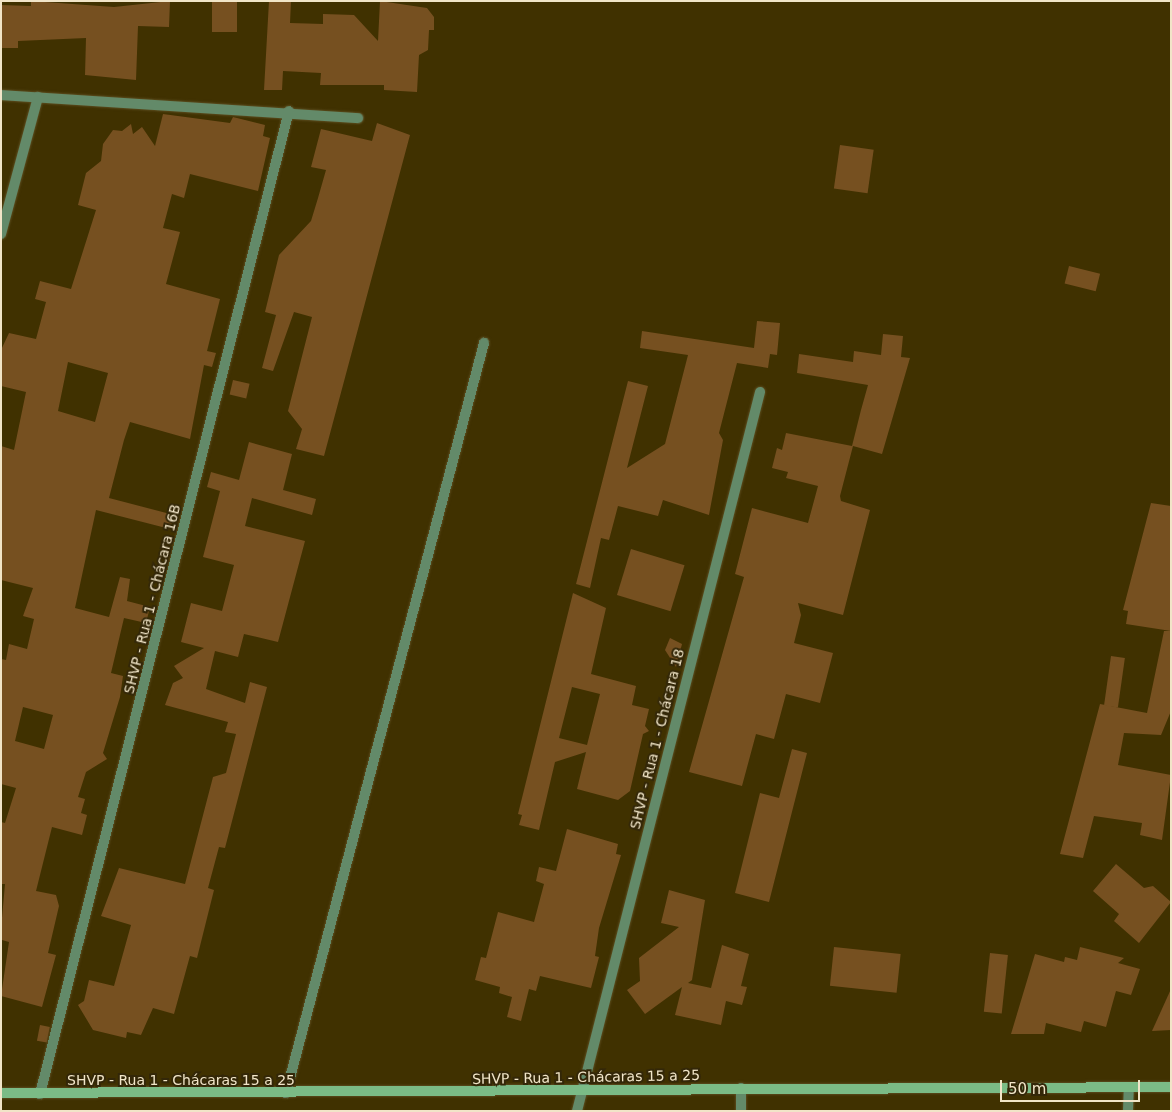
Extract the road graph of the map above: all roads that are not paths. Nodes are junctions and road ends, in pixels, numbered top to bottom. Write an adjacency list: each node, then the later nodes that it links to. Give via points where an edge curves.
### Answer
1 (1, 95): 2 (street)
2 (38, 97): 3 (street); 5 (street)
3 (289, 111): 4 (street); 14 (street, SHVP - Rua 1 - Chácara 16B)
4 (358, 118)
5 (1, 234)
6 (484, 343): 13 (street)
7 (760, 392): 11 (street, SHVP - Rua 1 - Chácara 18)
8 (1171, 1087): 10 (street, SHVP - Rua 1 - Chácaras 15 a 25)
9 (741, 1088): 10 (street, SHVP - Rua 1 - Chácaras 15 a 25); 11 (street, SHVP - Rua 1 - Chácaras 15 a 25); 16 (street)
10 (1129, 1088): 17 (street)
11 (580, 1091): 13 (street, SHVP - Rua 1 - Chácaras 15 a 25); 15 (street, SHVP - Rua 1 - Chácara 18)
12 (1, 1093): 14 (street, SHVP - Rua 1 - Chácaras 15 a 25)
13 (286, 1093): 14 (street, SHVP - Rua 1 - Chácaras 15 a 25)
14 (40, 1094)
15 (577, 1111)
16 (741, 1111)
17 (1128, 1111)

